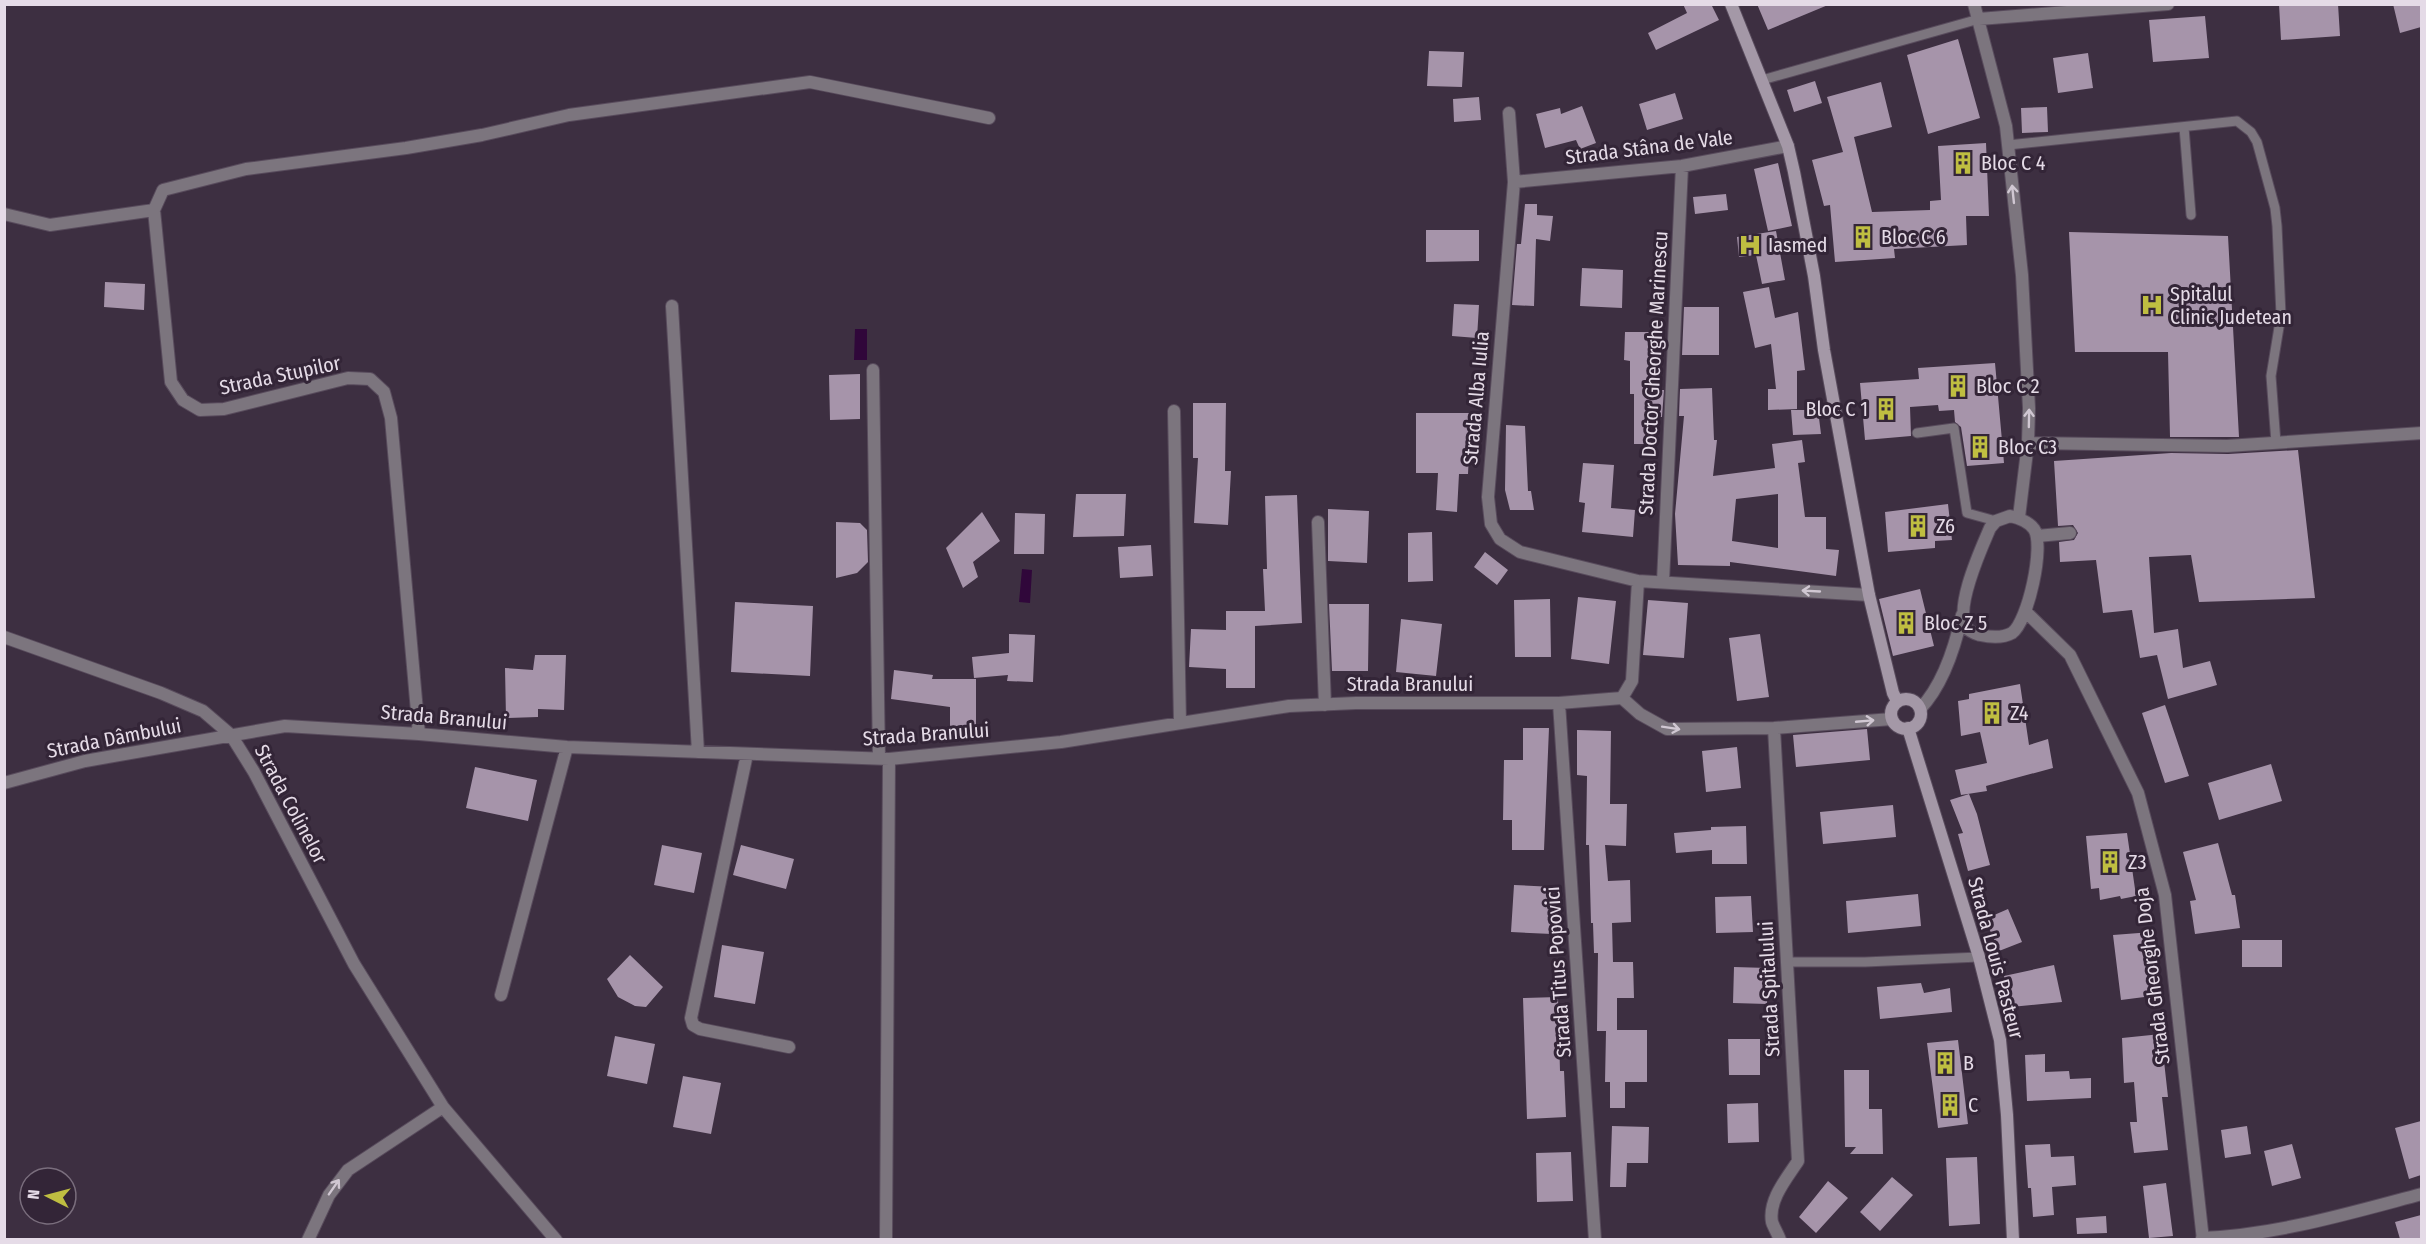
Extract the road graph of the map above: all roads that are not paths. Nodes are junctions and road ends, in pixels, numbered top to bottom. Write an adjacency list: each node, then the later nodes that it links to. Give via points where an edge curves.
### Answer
1 (1731, 4): 5 (main road)
2 (1974, 4): 4 (street)
3 (2168, 4): 4 (street)
4 (1979, 20): 5 (lane); 9 (street)
5 (1762, 80): 10 (main road)
6 (1509, 113): 12 (street, Strada Alba Iulia)
7 (989, 118): 13 (street, via 810,82 568,115 406,148 246,169 163,190)
8 (2184, 127): 9 (lane); 15 (lane); 21 (lane, via 2237,121 2257,142 2277,226 2282,315 2271,376)
9 (2008, 145): 22 (street, one-way to 9, via 2022,275)
10 (1788, 146): 11 (street, Strada Stâna de Vale); 30 (main road)
11 (1682, 166): 12 (street, Strada Stâna de Vale); 29 (street, Strada Doctor Gheorghe Marinescu)
12 (1514, 182): 28 (street, Strada Alba Iulia, via 1488,497 1491,524 1500,539 1520,552)
13 (154, 210): 14 (street, via 50,225); 47 (street, Strada Stupilor, via 171,382 183,400 200,410 224,409 348,378 370,379 384,392 391,418)
14 (4, 214)
15 (2191, 215)
16 (672, 306): 50 (street)
17 (873, 370): 52 (street)
18 (1174, 411): 44 (street)
19 (1917, 433): 24 (lane, via 1954,428 1966,513)
20 (2421, 433): 21 (street)
21 (2276, 442): 22 (street, via 2170,446)
22 (2028, 443): 23 (street)
23 (2019, 518): 24 (street, via 2003,517); 27 (street)
24 (1996, 521): 31 (street, via 1973,570)
25 (1318, 522): 41 (street)
26 (2070, 533): 27 (street)
27 (2037, 536): 32 (street, via 2038,556)
28 (1638, 581): 29 (street); 38 (street, via 1632,681)
29 (1663, 582): 30 (street, one-way to 29)
30 (1869, 595): 39 (main road)
31 (1964, 610): 35 (street, via 1968,629); 37 (street)
32 (2025, 612): 33 (street, Strada Gheorghe Doja); 34 (street)
33 (2044, 630): 34 (street); 66 (street, Strada Gheorghe Doja, via 2070,656 2138,793 2165,895)
34 (2011, 634): 35 (street)
35 (1980, 635): 37 (street)
36 (4, 637): 48 (street, Strada Colinelor, via 203,711)
37 (1953, 650): 42 (street, via 1933,692)
38 (1622, 698): 40 (street, Strada Branului); 45 (street, one-way to 45, via 1667,729)
39 (1897, 701): 42 (main road, via 1911,700); 43 (main road)
40 (1559, 703): 41 (street, Strada Branului); 63 (street, Strada Titus Popovici)
41 (1325, 705): 44 (street, Strada Branului, via 1289,706)
42 (1920, 709): 46 (main road, via 1920,720)
43 (1892, 718): 45 (street, one-way to 43); 46 (main road, via 1898,726)
44 (1180, 723): 52 (street, Strada Branului, via 1061,742)
45 (1774, 728): 55 (street, Strada Spitalului)
46 (1908, 728): 54 (main road, Strada Louis Pasteur)
47 (418, 734): 48 (street, Strada Branului, via 285,726); 49 (street, Strada Branului)
48 (231, 735): 53 (street, Strada Dâmbului, via 85,761); 58 (street, Strada Colinelor, via 354,964)
49 (567, 747): 50 (street, Strada Branului); 56 (street)
50 (698, 752): 51 (street, Strada Branului)
51 (747, 754): 52 (street, Strada Branului); 57 (street, via 691,1018 700,1029)
52 (884, 759): 62 (street)
53 (4, 783)
54 (1979, 957): 55 (lane); 65 (main road, Strada Louis Pasteur, via 2000,1040)
55 (1786, 962): 64 (street, Strada Spitalului, via 1798,1161 1773,1205 1772,1221)
56 (501, 995)
57 (789, 1047)
58 (443, 1107): 60 (street, one-way to 58, via 329,1195 348,1170); 61 (street, Strada Colinelor)
59 (2421, 1194): 66 (street, Strada Gheorghe Doja, via 2315,1222)
60 (308, 1239)
61 (556, 1239)
62 (886, 1239)
63 (1595, 1239)
64 (1780, 1239)
65 (2013, 1239)
66 (2203, 1239)

